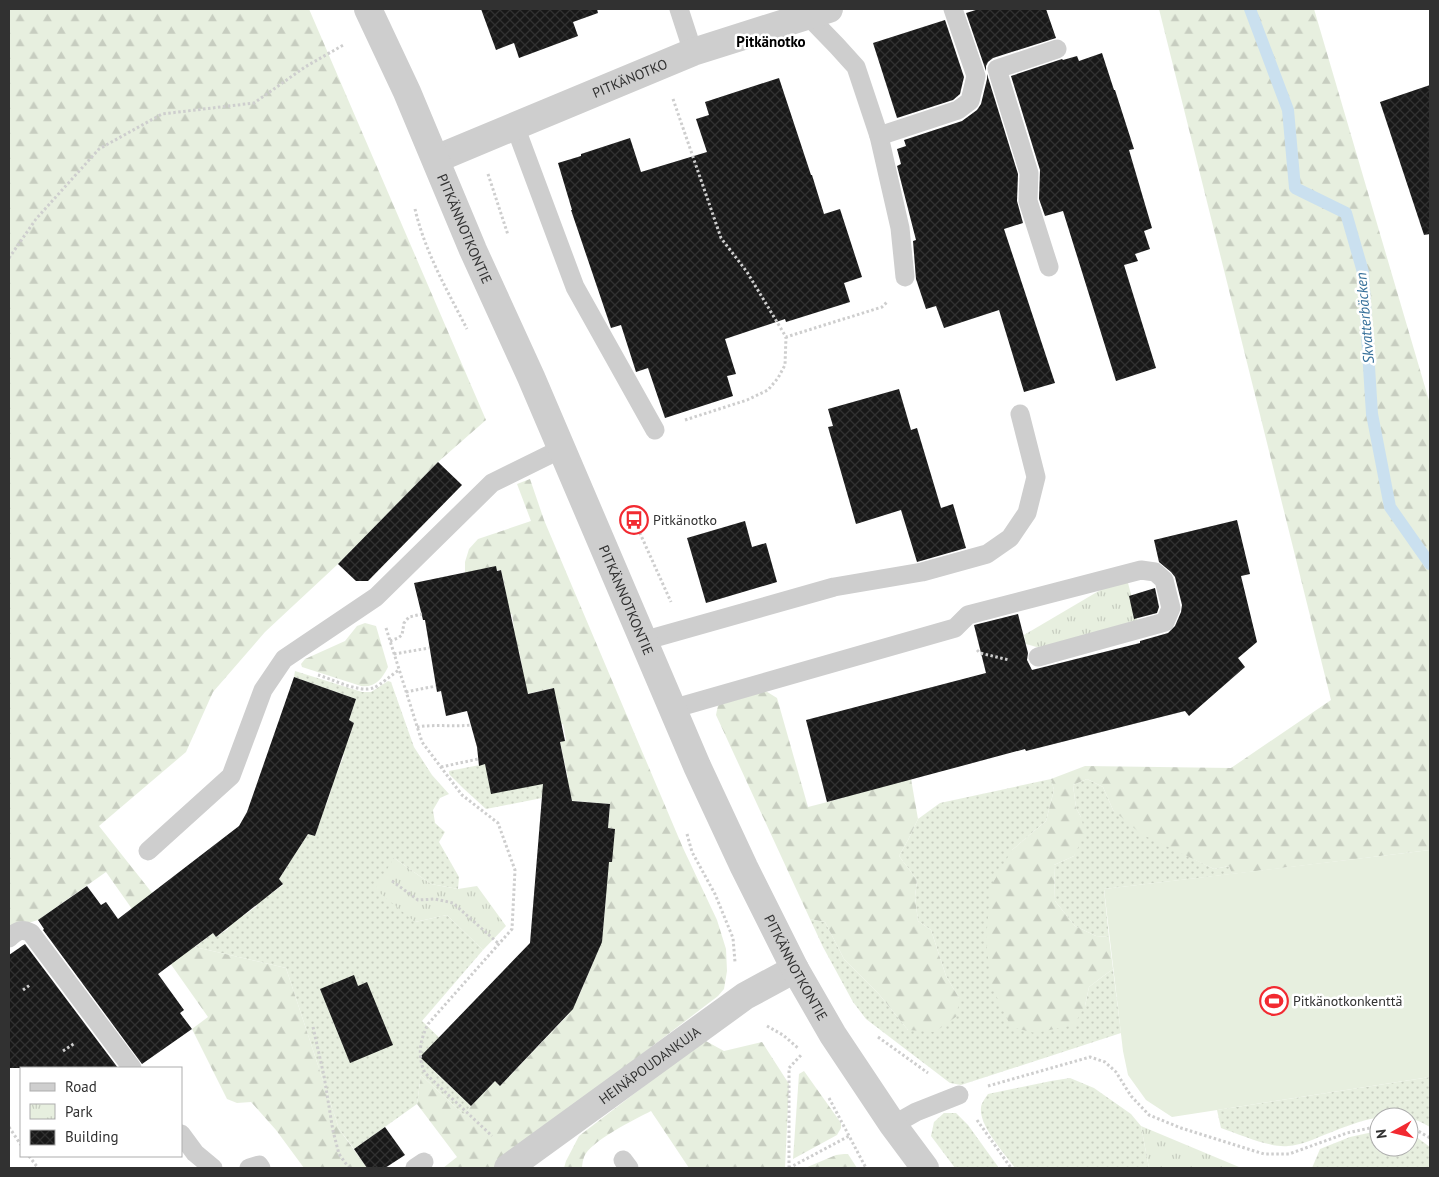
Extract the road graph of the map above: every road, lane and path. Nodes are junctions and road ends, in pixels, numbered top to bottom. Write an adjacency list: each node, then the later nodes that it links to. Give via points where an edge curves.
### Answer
1 (368, 9): 13 (street, PITKÄNNOTKONTIE)
2 (679, 9): 7 (lane)
3 (952, 9): 10 (lane)
4 (818, 12): 7 (street, PITKÄNOTKO); 12 (lane, via 837,46 856,67)
5 (348, 43): 14 (path, via 305,67 254,103 162,114 99,149 36,219)
6 (1057, 49): 9 (lane)
7 (692, 52): 8 (street, PITKÄNOTKO)
8 (662, 65): 11 (street, PITKÄNOTKO); 17 (path, via 721,238 747,272)
9 (997, 69): 10 (lane); 15 (lane, via 1029,173 1028,201)
10 (976, 76): 12 (lane, via 970,101 958,110)
11 (515, 126): 13 (street, PITKÄNOTKO); 19 (lane, via 575,287)
12 (879, 136): 16 (lane, via 900,228)
13 (436, 159): 20 (street, PITKÄNNOTKONTIE)
14 (9, 258)
15 (1049, 267)
16 (905, 277): 17 (path, via 882,307)
17 (786, 337): 19 (path, via 785,365 768,390)
18 (1020, 414): 25 (lane, via 1036,477 1027,513 1010,538 987,554 922,572 834,587)
19 (655, 430)
20 (560, 449): 21 (lane, via 492,483); 25 (street, PITKÄNNOTKONTIE)
21 (376, 597): 24 (path); 29 (lane)
22 (422, 614): 24 (path, via 409,617 402,635)
23 (955, 628): 28 (path, via 980,653 1014,662); 28 (lane, via 968,615 1141,570 1155,572 1164,580 1171,608 1164,622); 33 (lane)
24 (390, 641): 27 (path)
25 (642, 641): 33 (street, PITKÄNNOTKONTIE)
26 (429, 648): 27 (path)
27 (394, 654): 30 (path)
28 (1038, 657)
29 (282, 663): 30 (path, via 363,689 372,689); 38 (lane, via 263,690 231,776)
30 (399, 670): 32 (path)
31 (436, 686): 32 (path)
32 (406, 692): 35 (path)
33 (672, 709): 43 (street, PITKÄNNOTKONTIE)
34 (471, 725): 35 (path)
35 (418, 727): 37 (path, via 422,742)
36 (478, 759): 37 (path)
37 (441, 767): 42 (path, via 462,795 498,822 515,870 512,929)
38 (148, 851)
39 (392, 882): 42 (path, via 418,900 436,899 453,903)
40 (9, 938): 50 (lane, via 24,930 31,933)
41 (733, 938): 44 (path, via 735,973)
42 (499, 944): 60 (path, via 428,1024 421,1038 420,1050 425,1073)
43 (794, 969): 44 (street, HEINÄPOUDANKUJA); 53 (street, PITKÄNNOTKONTIE, via 833,1035)
44 (745, 996): 48 (path, via 757,1020 783,1035); 63 (street, HEINÄPOUDANKUJA)
45 (313, 1027): 68 (path, via 333,1131 339,1154)
46 (77, 1042): 47 (path)
47 (64, 1051)
48 (803, 1053): 49 (path); 69 (path, via 789,1068)
49 (808, 1060)
50 (131, 1067)
51 (959, 1094): 53 (lane); 55 (path, via 1090,1057 1105,1062 1116,1072 1149,1115 1264,1154 1289,1154)
52 (829, 1097): 58 (path)
53 (893, 1124): 71 (street, PITKÄNNOTKONTIE)
54 (9, 1126): 61 (path)
55 (1369, 1128)
56 (1419, 1132): 59 (path)
57 (182, 1135): 65 (lane, via 195,1153)
58 (849, 1136): 69 (path); 70 (path)
59 (1430, 1138)
60 (495, 1139)
61 (20, 1143)
62 (30, 1157): 64 (path)
63 (516, 1166)
64 (38, 1168)
65 (213, 1168)
66 (249, 1168): 67 (lane)
67 (261, 1168)
68 (349, 1168)
69 (789, 1168)
70 (866, 1168)
71 (926, 1168)

